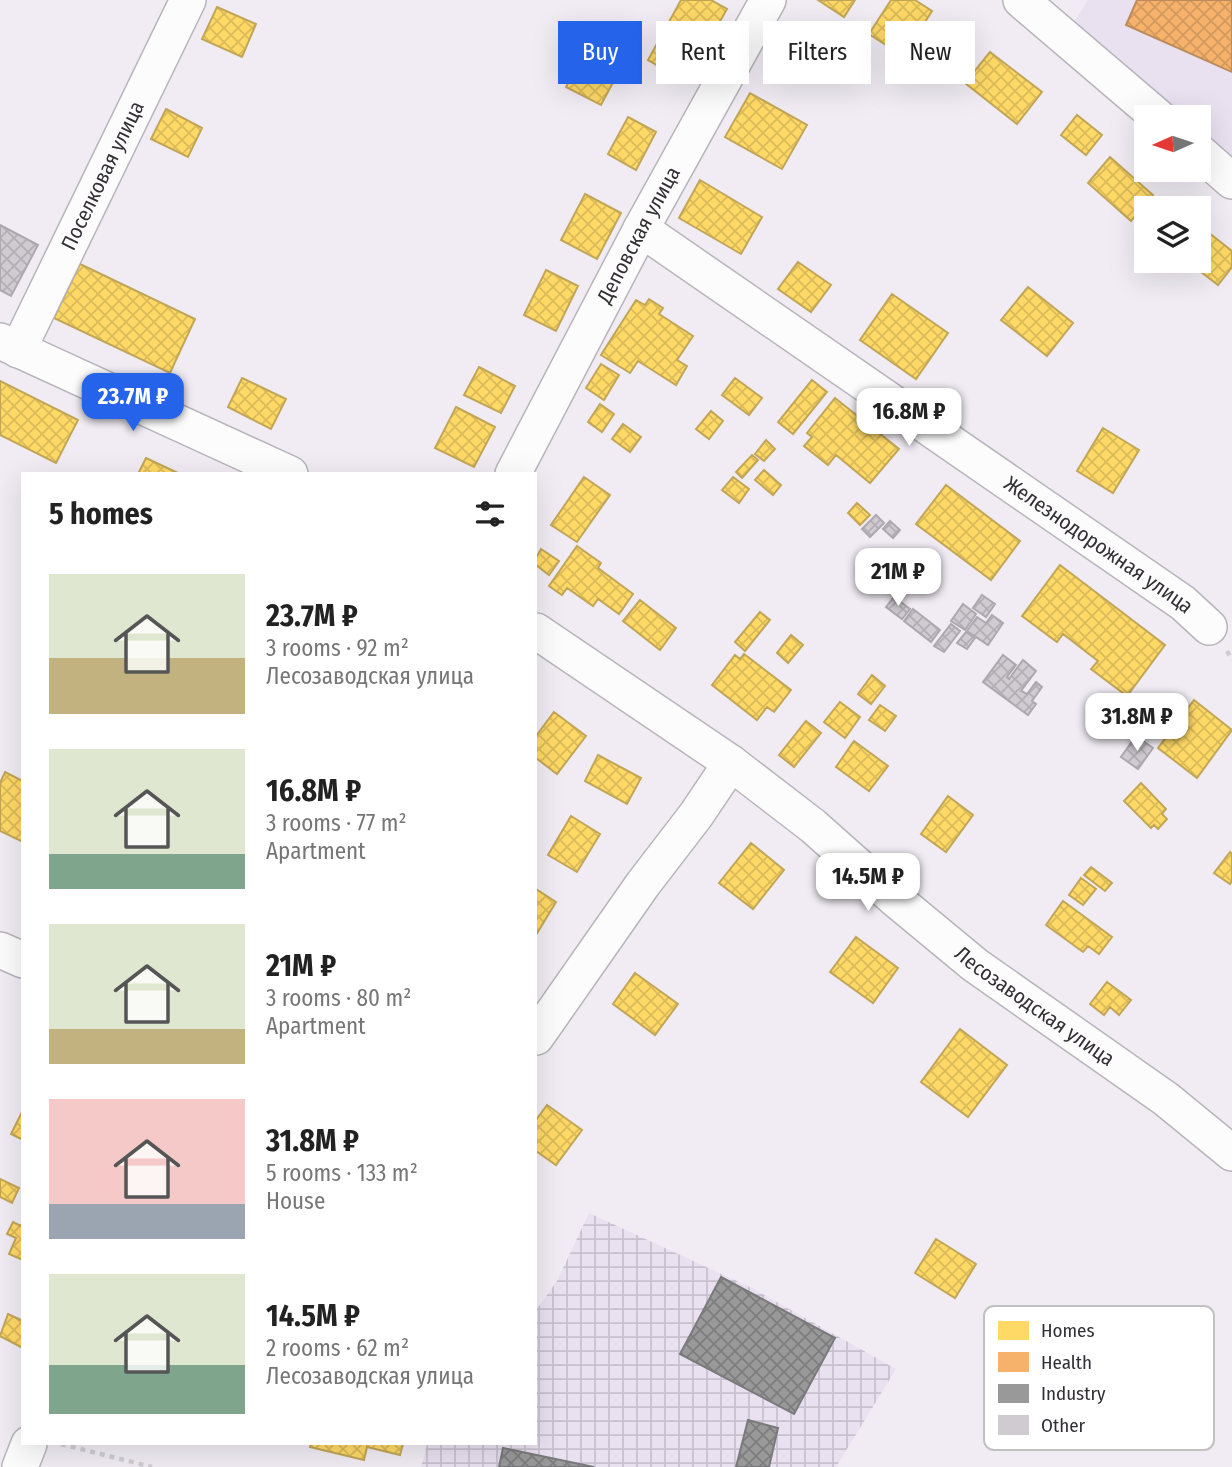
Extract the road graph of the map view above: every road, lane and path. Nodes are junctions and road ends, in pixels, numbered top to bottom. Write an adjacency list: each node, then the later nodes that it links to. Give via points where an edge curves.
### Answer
1 (188, 0): 8 (street, Поселковая улица)
2 (768, 0): 7 (street, Деповская улица)
3 (1038, 5): 4 (street)
4 (1145, 105)
5 (1211, 163): 6 (street)
6 (1232, 181)
7 (641, 229): 10 (street, Деповская улица); 11 (street, Железнодорожная улица, via 1183,603)
8 (9, 345): 9 (street)
9 (286, 472)
10 (514, 472)
11 (1209, 627)
12 (537, 632): 13 (street, Лесозаводская улица)
13 (731, 763): 16 (street); 17 (street, Лесозаводская улица, via 813,825 975,965 1166,1099)
14 (0, 950): 15 (street)
15 (21, 959)
16 (537, 1036)
17 (1232, 1153)
18 (29, 1445): 20 (street)
19 (65, 1445): 21 (path)
20 (20, 1467)
21 (152, 1467)

